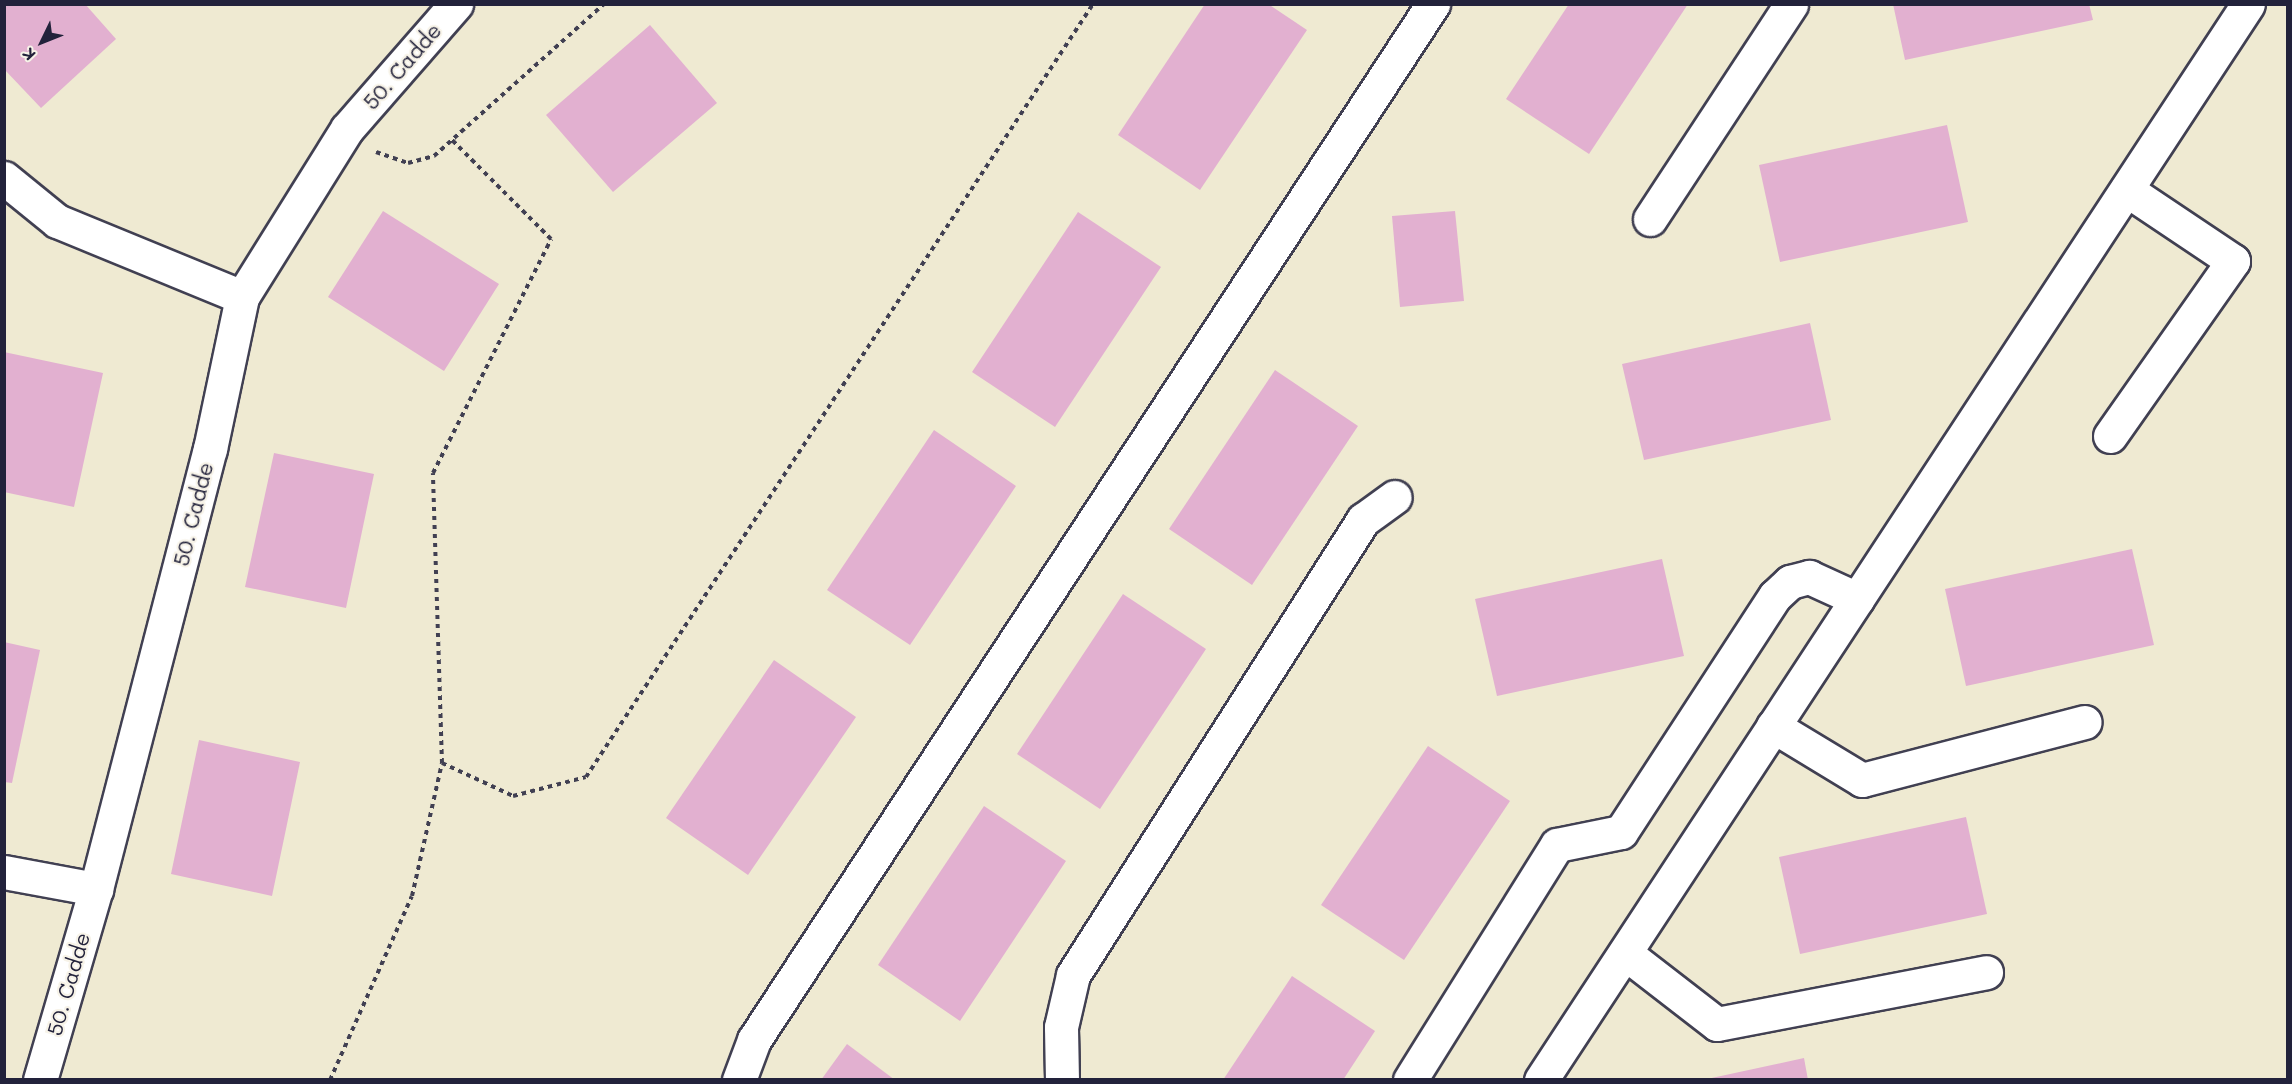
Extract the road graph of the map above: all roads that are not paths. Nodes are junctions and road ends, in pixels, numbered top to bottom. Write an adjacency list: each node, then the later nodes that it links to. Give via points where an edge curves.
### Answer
1 (456, 4): 8 (street, 50. Cadde, via 347,129)
2 (1433, 4): 19 (street, via 754,1040)
3 (1791, 4): 7 (street)
4 (2248, 4): 6 (street)
5 (4, 178): 8 (street, via 57,221)
6 (2127, 190): 9 (street, via 2233,261); 11 (street)
7 (1650, 219)
8 (242, 297): 15 (street, 50. Cadde, via 210,448)
9 (2110, 436)
10 (1395, 497): 20 (street, via 1363,520 1073,975 1061,1026)
11 (1857, 599): 13 (street); 21 (street, via 1809,577 1790,582 1775,596 1621,832 1557,845)
12 (2085, 722): 13 (street, via 1862,780)
13 (1773, 726): 16 (street)
14 (4, 872): 15 (street)
15 (96, 889): 18 (street, 50. Cadde)
16 (1625, 953): 17 (street, via 1717,1024); 22 (street)
17 (1986, 972)
18 (40, 1080)
19 (739, 1080)
20 (1062, 1080)
21 (1410, 1080)
22 (1541, 1080)

